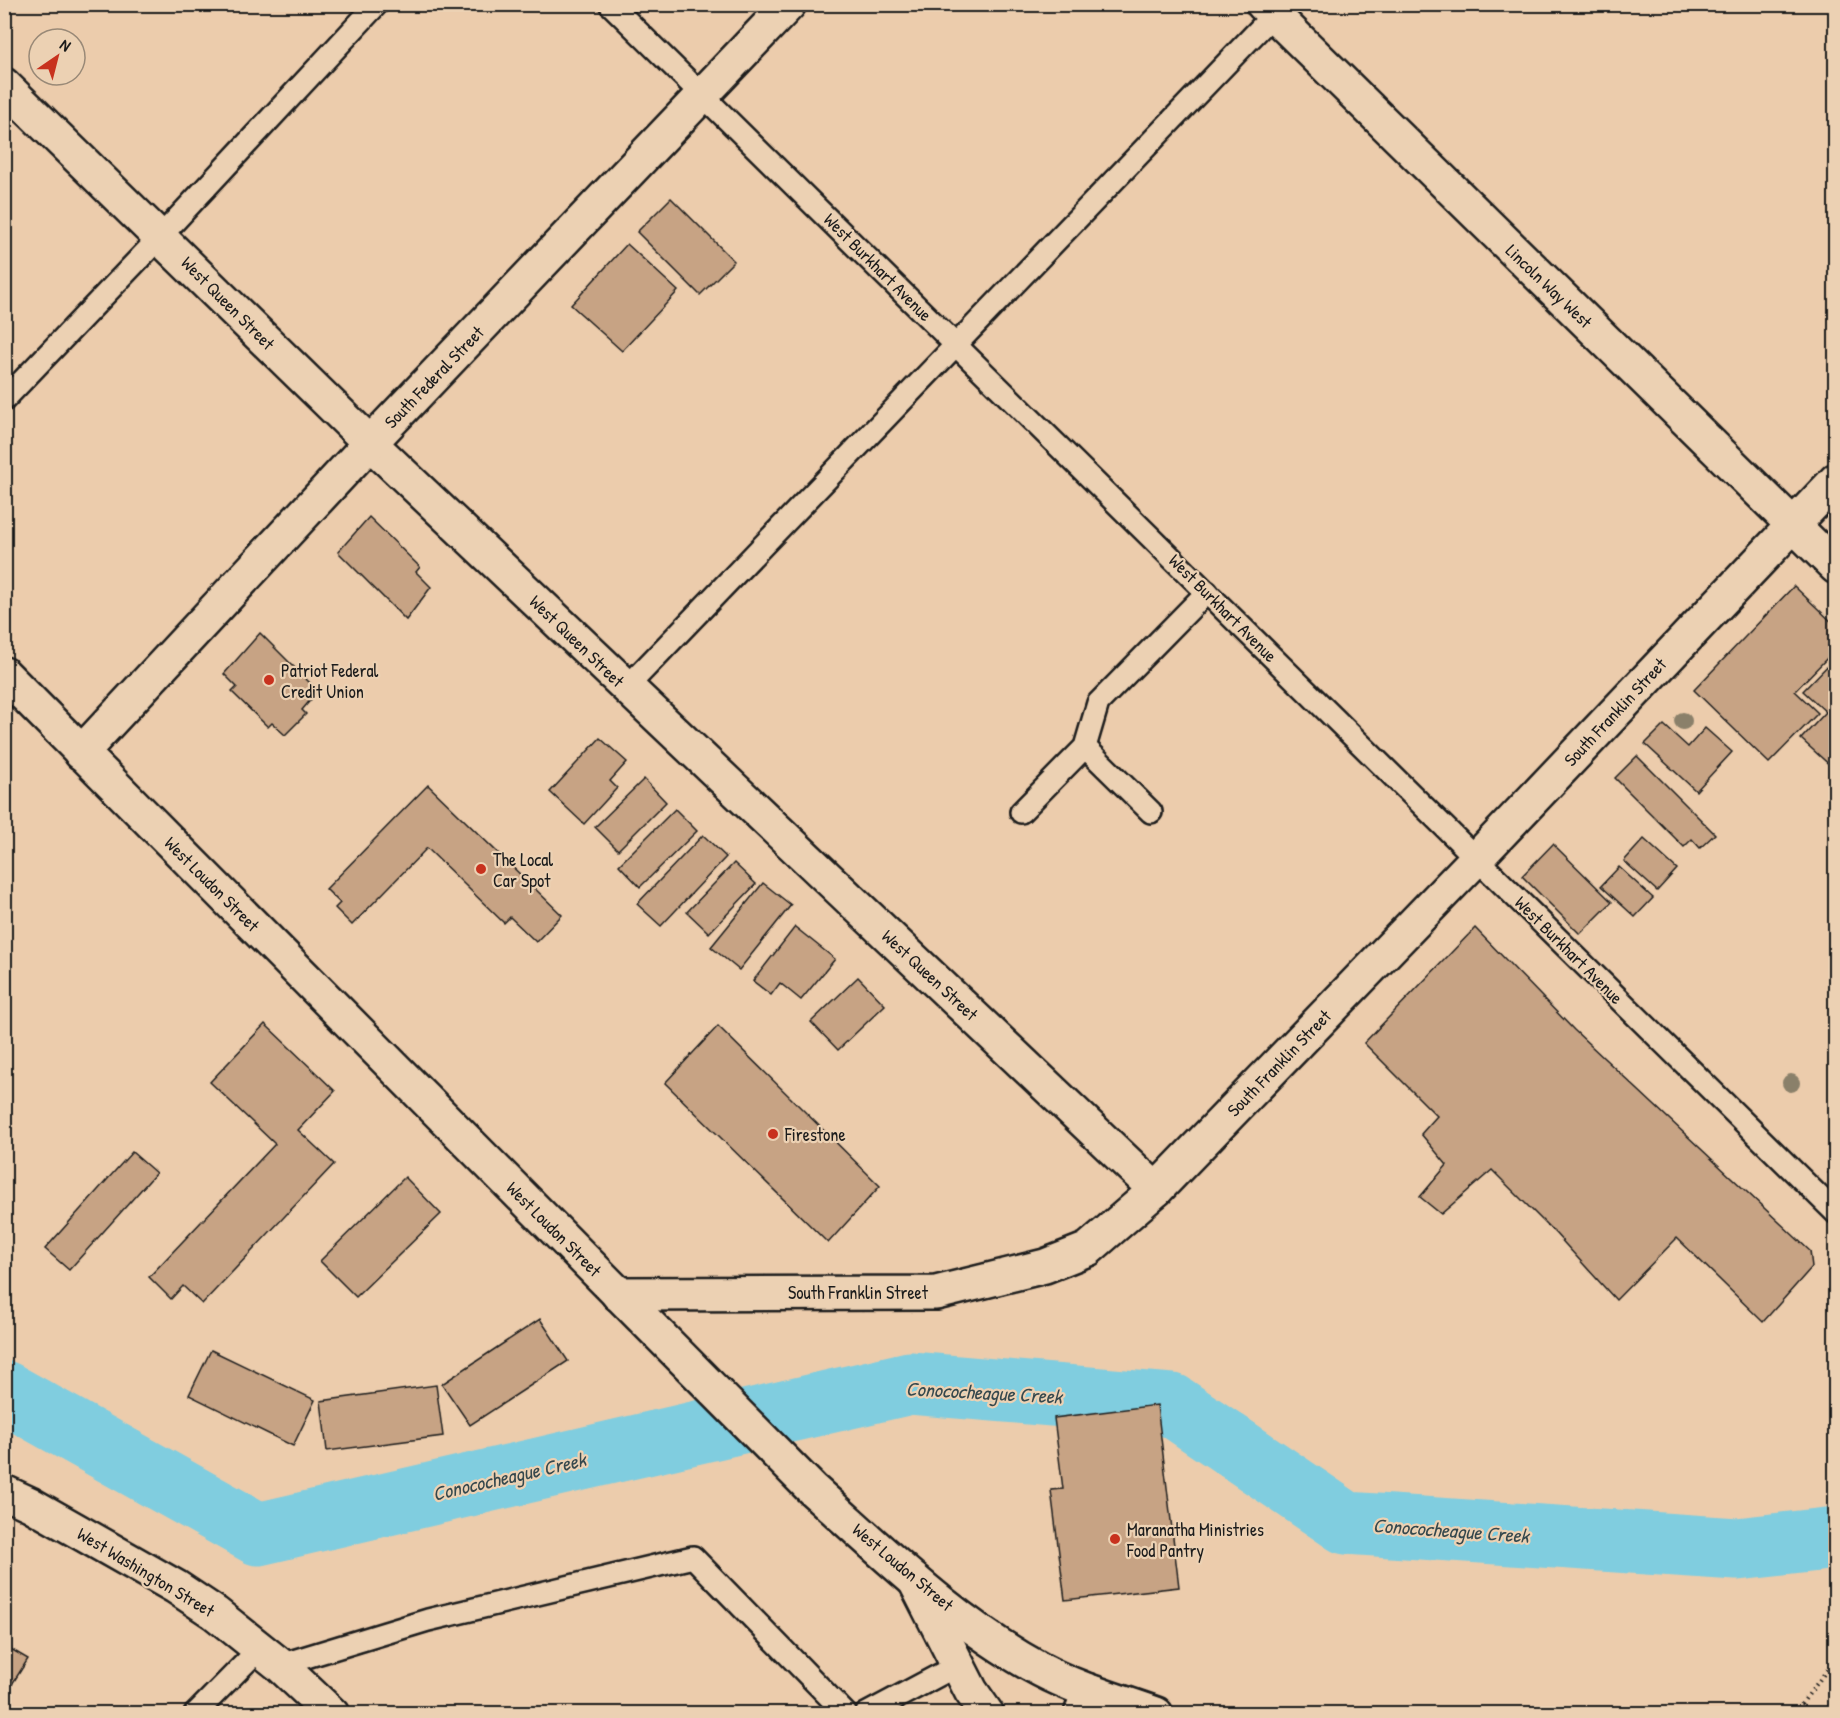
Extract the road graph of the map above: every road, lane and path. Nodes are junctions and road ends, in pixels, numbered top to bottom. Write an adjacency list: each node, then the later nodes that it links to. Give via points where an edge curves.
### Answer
1 (377, 4): 7 (lane)
2 (610, 4): 6 (lane, West Burkhart Avenue)
3 (789, 4): 6 (main road, South Federal Street)
4 (1268, 10): 8 (lane); 12 (main road, Lincoln Way West)
5 (4, 85): 7 (main road, West Queen Street)
6 (703, 94): 8 (lane, West Burkhart Avenue); 10 (main road, South Federal Street)
7 (160, 237): 9 (lane); 10 (main road, West Queen Street)
8 (957, 345): 14 (lane, West Burkhart Avenue); 16 (lane)
9 (4, 400)
10 (370, 443): 16 (main road, West Queen Street); 18 (main road, South Federal Street)
11 (1836, 480): 12 (main road, South Franklin Street)
12 (1793, 525): 13 (main road, Lincoln Way West); 21 (main road, South Franklin Street)
13 (1836, 567)
14 (1208, 592): 17 (lane, via 1098,703); 21 (lane, West Burkhart Avenue)
15 (4, 674): 18 (main road, West Loudon Street)
16 (626, 688): 22 (main road, West Queen Street)
17 (1086, 747): 19 (lane); 20 (lane)
18 (81, 753): 24 (main road, West Loudon Street)
19 (1021, 812)
20 (1151, 812)
21 (1477, 858): 22 (main road, South Franklin Street); 23 (lane, West Burkhart Avenue)
22 (1156, 1190): 24 (main road, South Franklin Street, via 1088,1249 1045,1266 936,1293)
23 (1836, 1213)
24 (618, 1294): 26 (main road, West Loudon Street, via 812,1489)
25 (4, 1492): 27 (main road, West Washington Street, via 176,1587)
26 (915, 1581): 29 (main road); 30 (main road, West Loudon Street, via 981,1632)
27 (270, 1656): 31 (lane); 32 (main road, West Washington Street); 33 (lane, via 693,1557)
28 (1836, 1658): 37 (path)
29 (958, 1665): 34 (lane); 35 (main road)
30 (1085, 1702): 36 (main road, West Loudon Street)
31 (195, 1713)
32 (332, 1713)
33 (846, 1713)
34 (866, 1713)
35 (987, 1713)
36 (1156, 1713)
37 (1794, 1713)

